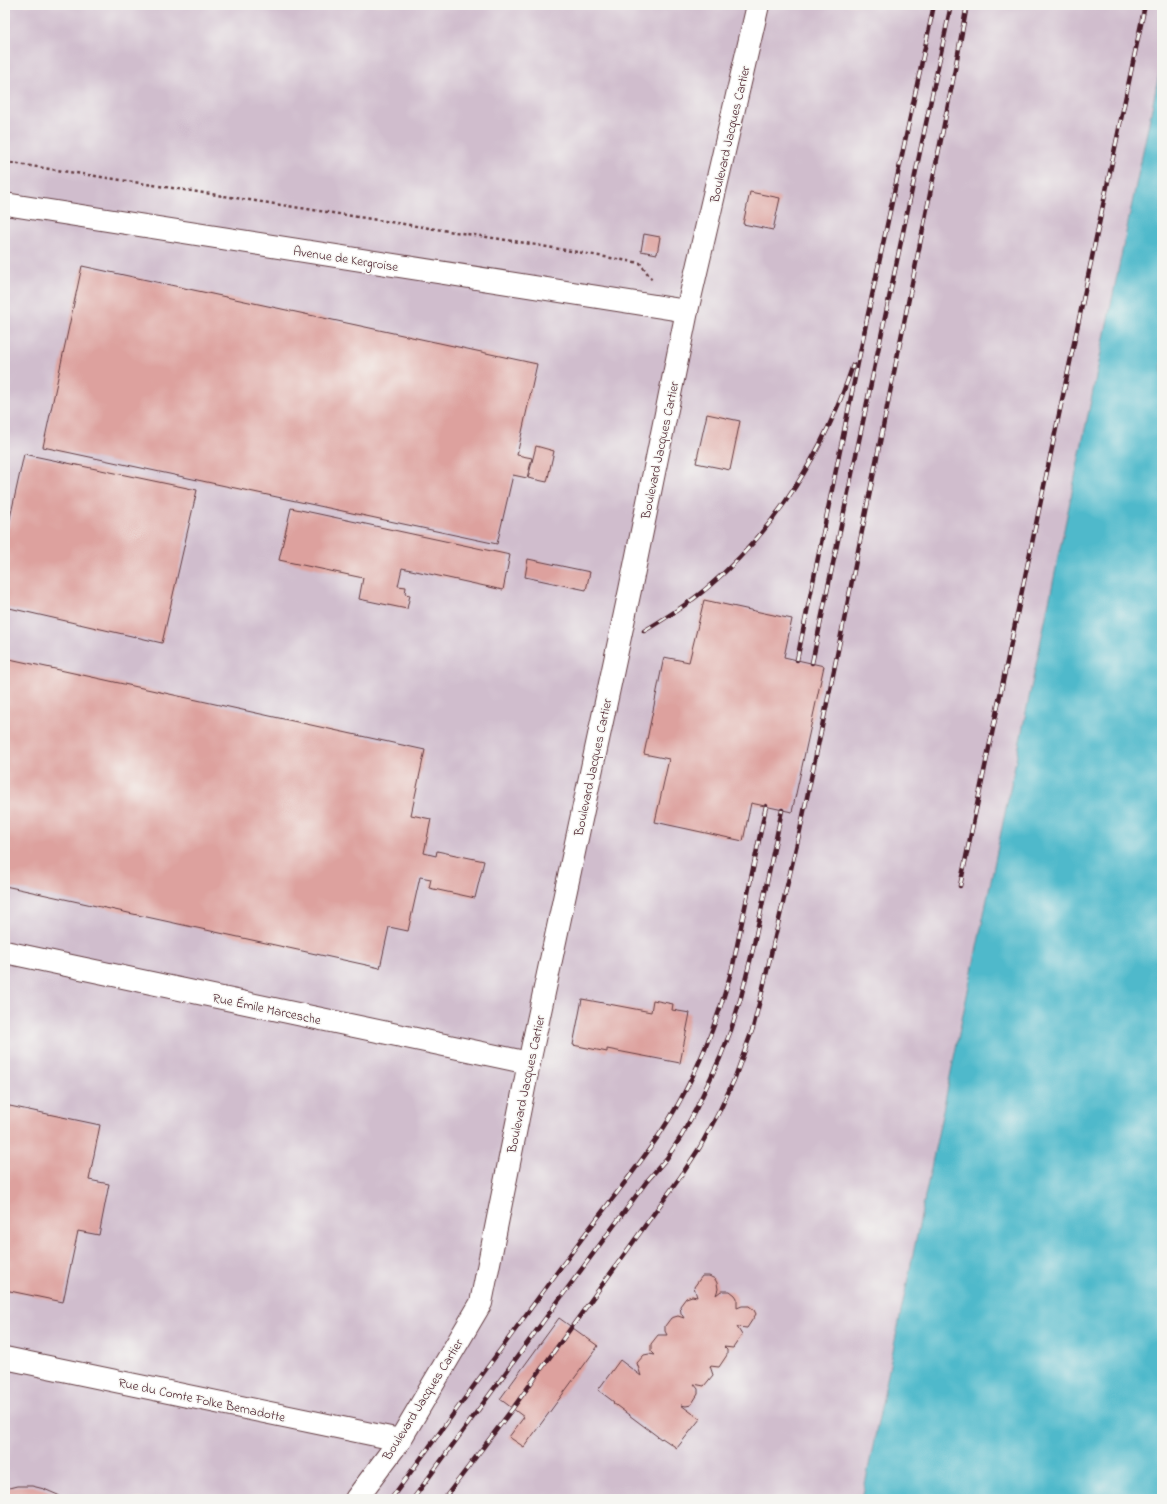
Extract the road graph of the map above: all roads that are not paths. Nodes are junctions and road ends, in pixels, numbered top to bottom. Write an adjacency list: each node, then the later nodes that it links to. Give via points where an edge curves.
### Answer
1 (758, 5): 3 (street, Boulevard Jacques Cartier)
2 (5, 204): 3 (street, Avenue de Kergroise)
3 (680, 310): 5 (street, Boulevard Jacques Cartier, via 630,590)
4 (5, 952): 5 (street, Rue Émile Marcesche)
5 (529, 1063): 7 (street, Boulevard Jacques Cartier, via 481,1303)
6 (5, 1358): 7 (street, Rue du Comte Folke Bernadotte)
7 (400, 1440): 8 (street, Boulevard Jacques Cartier)
8 (356, 1499)

